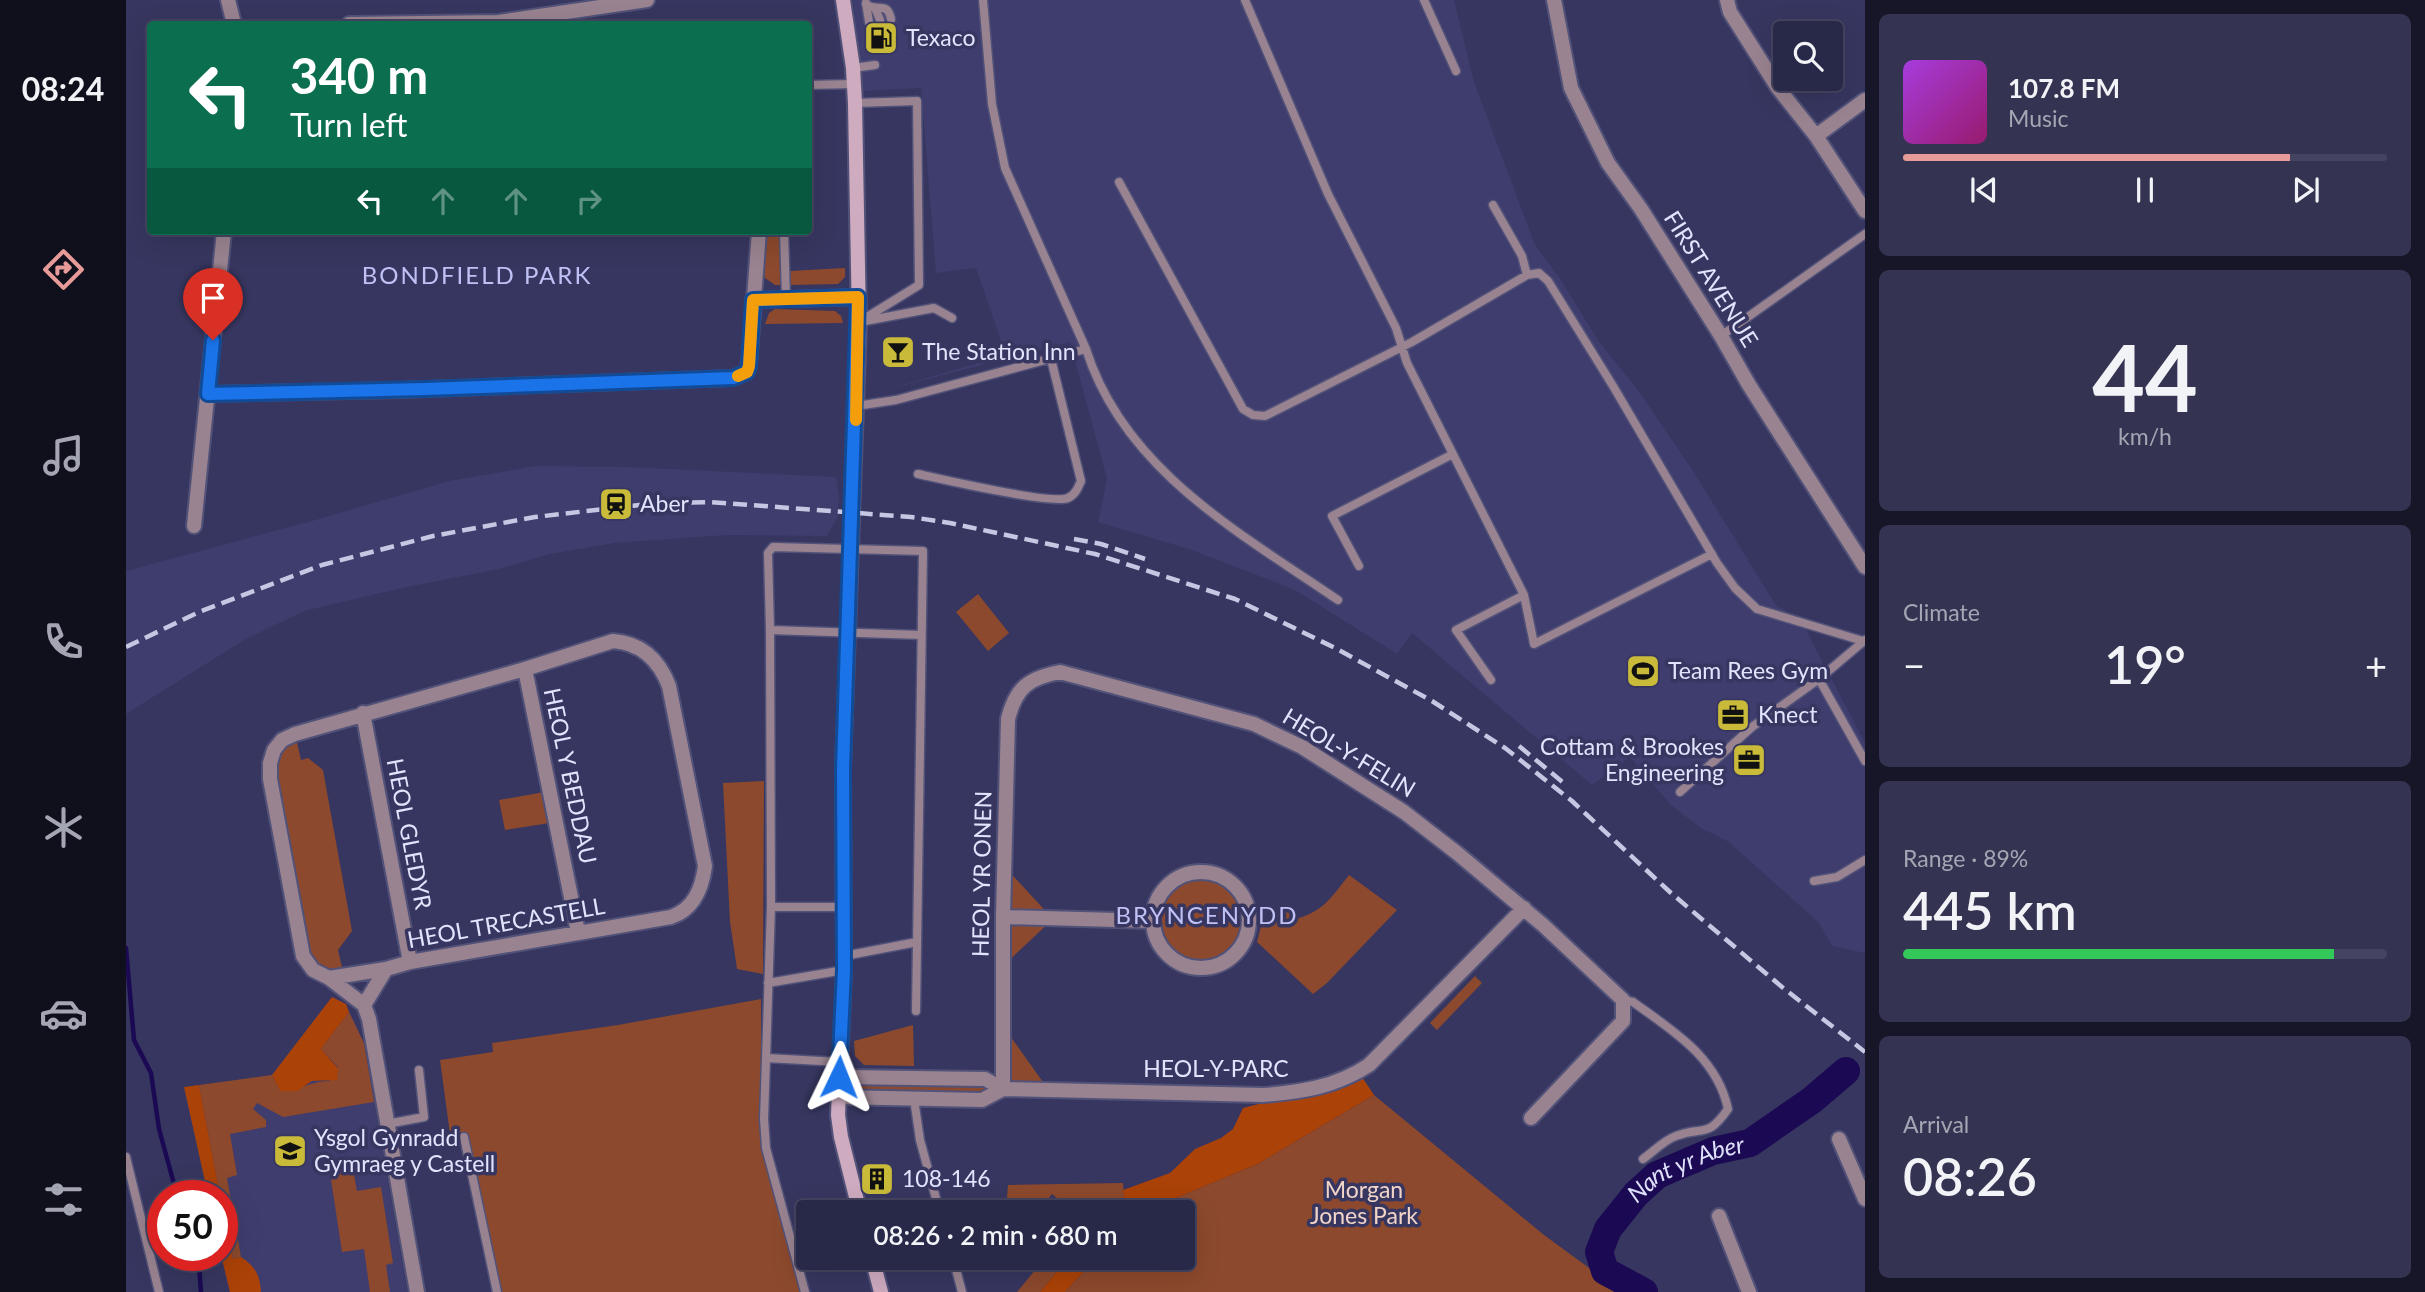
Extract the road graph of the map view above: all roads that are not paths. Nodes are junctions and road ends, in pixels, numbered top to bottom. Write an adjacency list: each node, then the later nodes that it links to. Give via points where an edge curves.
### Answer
1 (228, 0): 13 (street)
2 (640, 0): 3 (street); 14 (street)
3 (647, 0)
4 (843, 0): 17 (main road)
5 (983, 0): 39 (lane, via 992,104 1005,168)
6 (1245, 0): 38 (lane, via 1328,194 1396,328)
7 (1424, 0): 18 (lane)
8 (1554, 0): 37 (street, FIRST AVENUE, via 1571,88 1586,121 1608,163)
9 (1727, 0): 23 (street, via 1778,88)
10 (869, 4): 11 (lane, via 887,8); 12 (lane); 15 (lane)
11 (891, 19)
12 (880, 20)
13 (233, 21)
14 (505, 21)
15 (869, 22)
16 (872, 63): 17 (lane)
17 (853, 68): 19 (main road)
18 (1456, 71)
19 (854, 84): 20 (lane); 22 (main road)
20 (812, 85)
21 (1865, 100): 23 (street)
22 (855, 103): 32 (main road); 36 (lane, via 917,102 919,285)
23 (1816, 136): 26 (street)
24 (1119, 182): 38 (lane, via 1243,409 1253,415 1265,416)
25 (1493, 205): 31 (lane, via 1522,256)
26 (1865, 211)
27 (1865, 234): 37 (lane)
28 (224, 235): 41 (street)
29 (759, 235): 34 (street)
30 (784, 235): 33 (lane)
31 (1527, 275): 38 (lane); 47 (lane, via 1539,273 1548,281)
32 (858, 297): 33 (street); 36 (main road)
33 (786, 298): 34 (street)
34 (753, 300): 41 (street, via 749,366 747,372 733,378)
35 (952, 318): 36 (lane, via 934,309)
36 (859, 322): 42 (main road)
37 (1721, 336): 49 (street, FIRST AVENUE)
38 (1401, 347): 43 (lane)
39 (1086, 349): 40 (lane); 51 (lane, via 1096,379 1128,431 1174,483)
40 (1051, 359): 42 (lane, via 896,400); 44 (lane, via 1081,481 1076,492 1067,499 1044,498)
41 (208, 394): 45 (street)
42 (856, 406): 46 (main road)
43 (1453, 454): 48 (lane, via 1332,516); 50 (lane)
44 (918, 474)
45 (194, 526)
46 (849, 550): 52 (lane, via 773,547 768,553); 53 (main road); 54 (lane, via 923,551)
47 (1712, 554): 50 (lane, via 1534,644); 55 (lane, via 1734,588 1757,609)
48 (1359, 566)
49 (1865, 567)
50 (1524, 595): 59 (lane, via 1456,630)
51 (1338, 600)
52 (770, 630): 53 (lane); 65 (lane)
53 (847, 633): 54 (lane); 66 (main road)
54 (921, 635): 71 (lane)
55 (1864, 640): 58 (lane)
56 (525, 669): 60 (street, HEOL TRECASTELL); 70 (street, HEOL Y BEDDAU); 70 (street, HEOL TRECASTELL, via 613,641 629,642 645,651 663,671 669,686 687,766 705,866 695,899 684,913 671,917)
57 (1042, 676): 67 (street, HEOL-Y-FELIN, via 1060,672 1086,678 1277,734 1404,812); 68 (street, HEOL YR ONEN, via 1018,692 1009,719)
58 (1819, 679): 61 (lane); 62 (lane, via 1752,727)
59 (1491, 680)
60 (363, 713): 72 (street, HEOL GLEDYR); 75 (street, HEOL TRECASTELL, via 282,740 270,763 303,956 313,970)
61 (1865, 761)
62 (1680, 792)
63 (1865, 860): 64 (lane, via 1837,877)
64 (1814, 881)
65 (771, 907): 66 (lane); 76 (lane)
66 (844, 907): 73 (main road)
67 (1524, 908): 77 (street, HEOL-Y-FELIN); 83 (street, HEOL-Y-PARC, via 1386,1050 1351,1077 1295,1093 1263,1095)
68 (1003, 917): 69 (street); 83 (street, HEOL YR ONEN)
69 (1153, 921): 69 (street, via 1155,934 1172,959 1200,968 1215,967 1240,950 1250,920 1247,904 1226,878 1194,873 1165,889)
70 (578, 932): 72 (street, HEOL TRECASTELL)
71 (917, 942): 73 (lane); 79 (lane)
72 (410, 962): 74 (street, HEOL TRECASTELL)
73 (844, 963): 76 (lane); 82 (main road)
74 (386, 969): 75 (street); 78 (street, HEOL TRECASTELL)
75 (329, 978): 78 (street, HEOL TRECASTELL)
76 (768, 983): 80 (lane)
77 (1623, 1000): 86 (street, via 1623,1021); 91 (lane, via 1633,1002 1690,1044 1713,1069 1728,1109 1716,1125 1675,1136)
78 (364, 1005): 87 (street)
79 (916, 1012)
80 (766, 1058): 82 (lane); 101 (lane, via 766,1148)
81 (419, 1070): 87 (lane, via 424,1117)
82 (840, 1070): 83 (street, HEOL-Y-PARC, via 985,1079); 84 (main road)
83 (1003, 1089): 85 (street, HEOL-Y-PARC, via 982,1100)
84 (838, 1097): 85 (street, HEOL-Y-PARC); 93 (main road, via 841,1137)
85 (914, 1099): 94 (lane)
86 (1531, 1118)
87 (387, 1124): 99 (street)
88 (464, 1137): 100 (lane)
89 (1839, 1139): 92 (street)
90 (126, 1157): 98 (lane)
91 (1643, 1159)
92 (1865, 1199)
93 (857, 1200)
94 (936, 1200)
95 (1719, 1216): 104 (street)
96 (875, 1270): 102 (main road)
97 (956, 1270): 103 (lane)
98 (159, 1292)
99 (417, 1292)
100 (497, 1292)
101 (805, 1292)
102 (881, 1292)
103 (962, 1292)
104 (1749, 1292)

